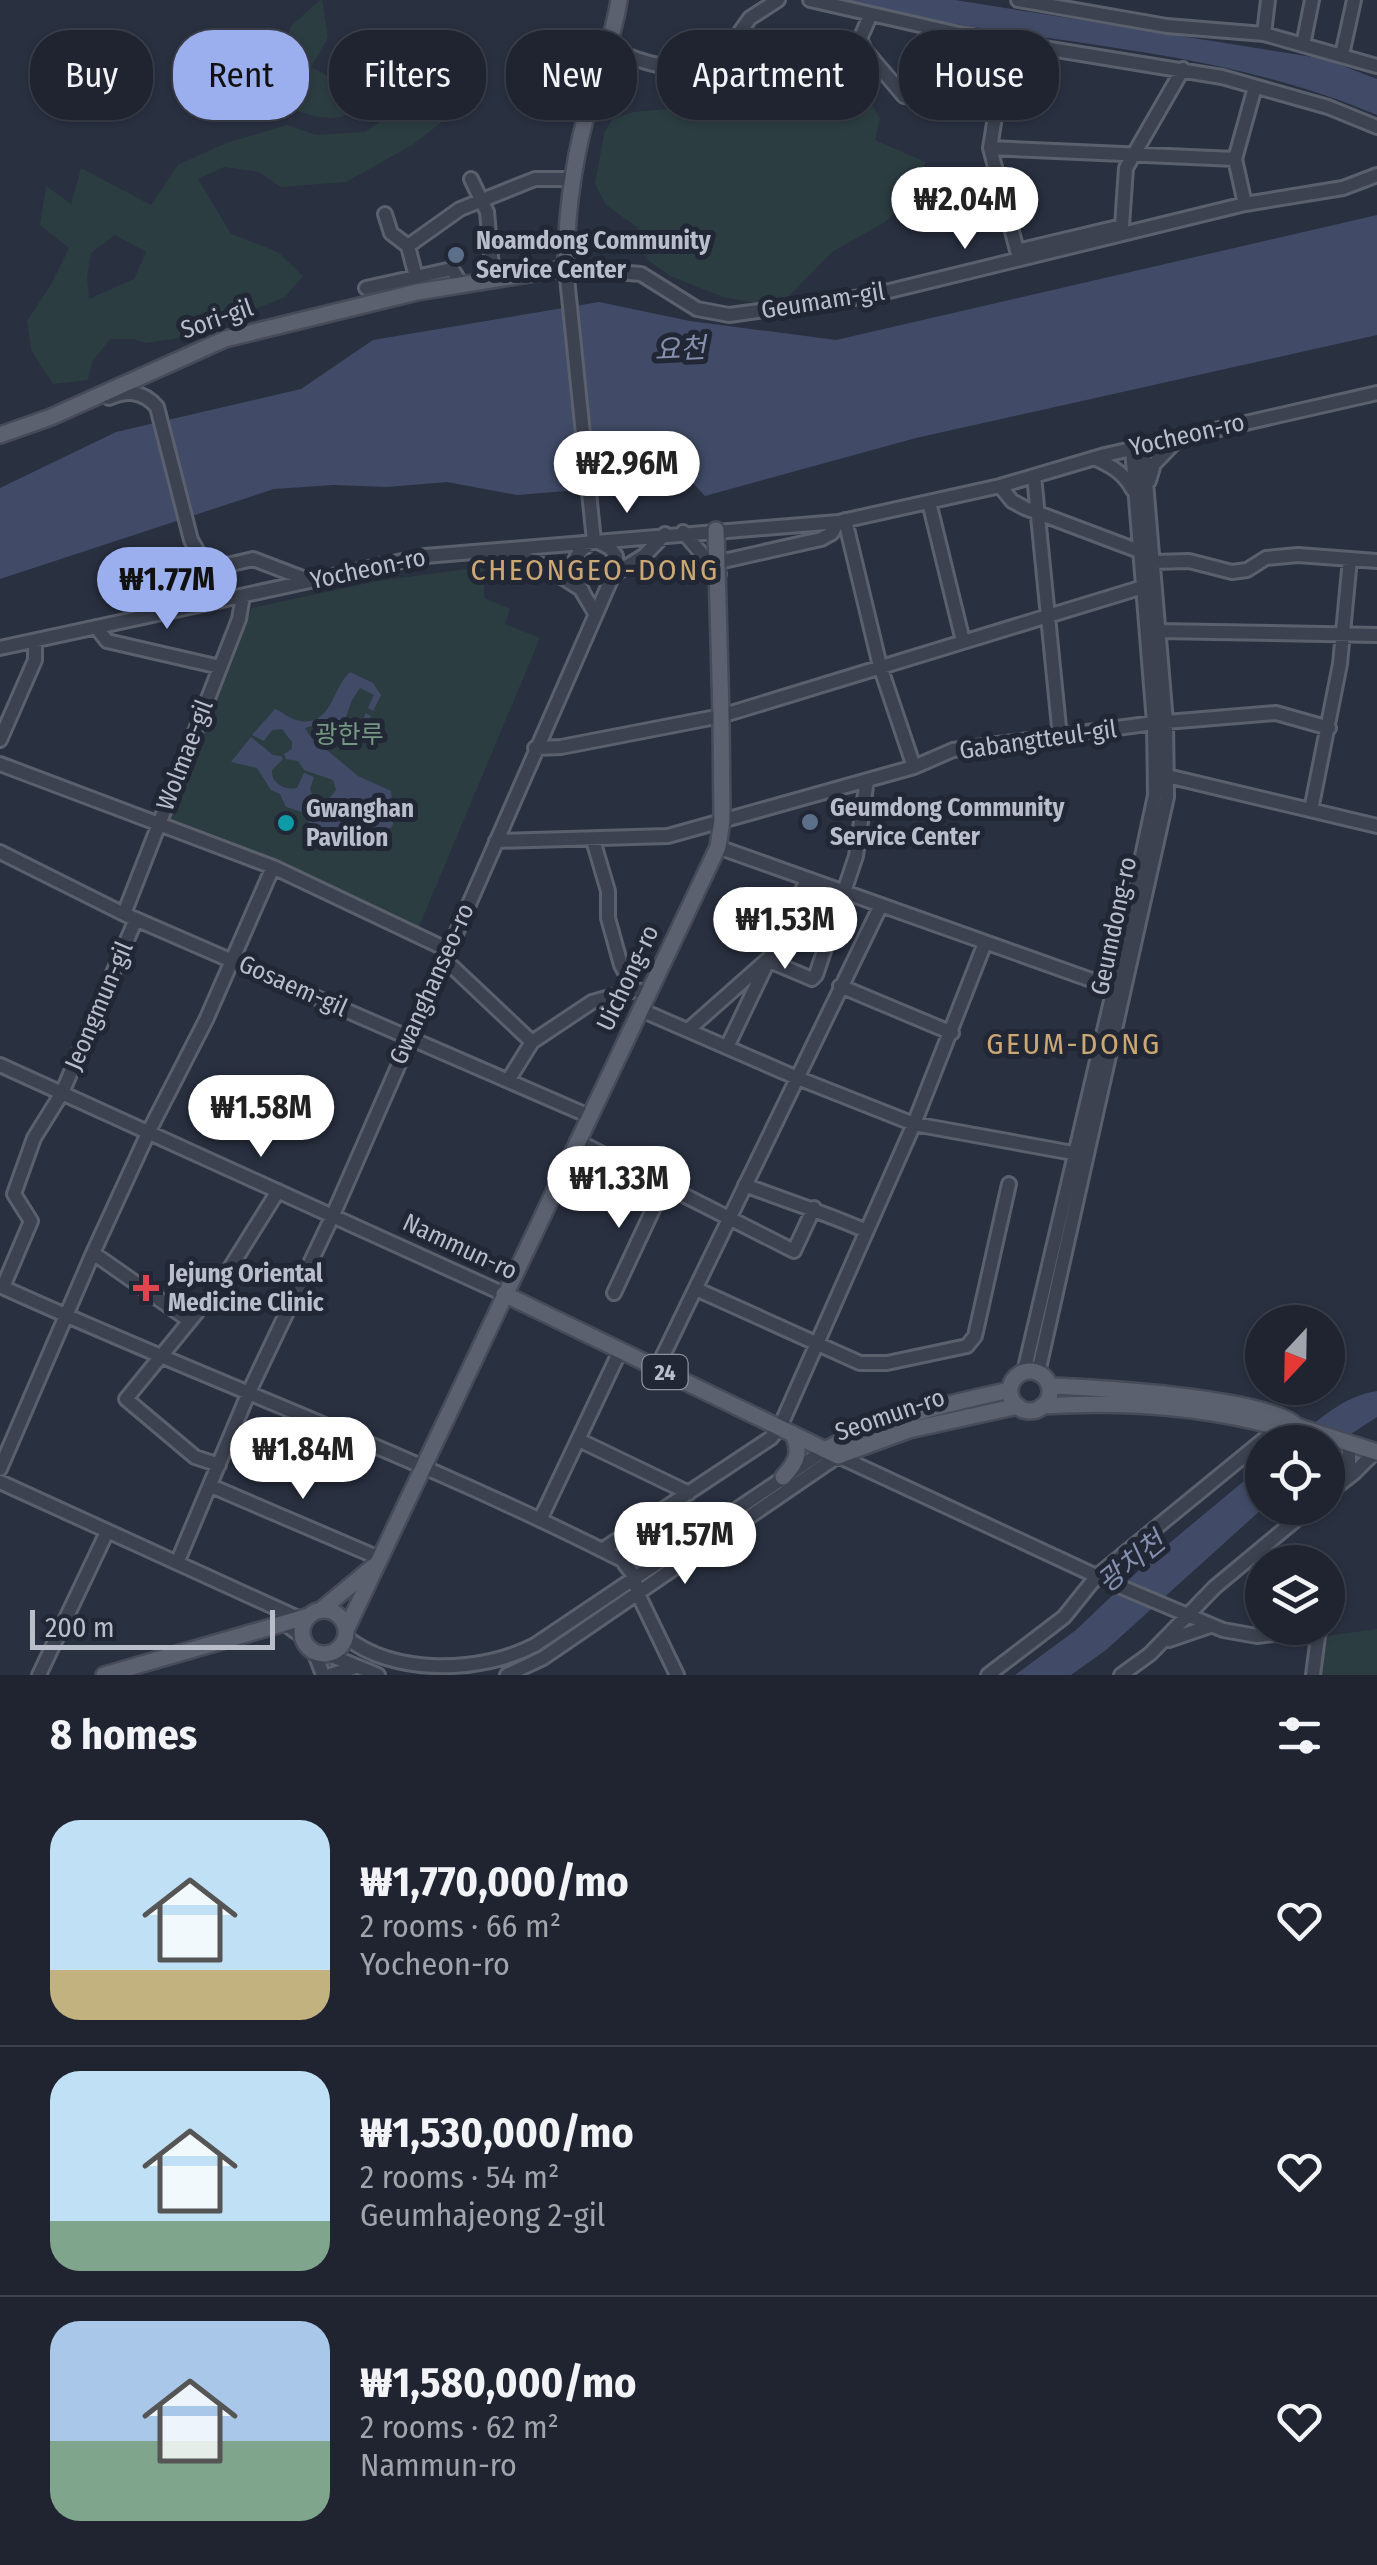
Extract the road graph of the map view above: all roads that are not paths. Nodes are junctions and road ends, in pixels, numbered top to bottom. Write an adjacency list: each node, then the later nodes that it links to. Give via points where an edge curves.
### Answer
1 (618, 0): 9 (main road)
2 (778, 0): 15 (street, via 750,18 720,60 677,68)
3 (810, 0): 8 (street)
4 (1018, 0): 11 (street, via 1167,26)
5 (1268, 0): 11 (street)
6 (1312, 0): 12 (street)
7 (1354, 0): 14 (street)
8 (870, 16): 10 (street); 19 (street, via 860,39)
9 (612, 30)
10 (942, 30)
11 (1264, 34): 12 (street)
12 (1303, 45): 14 (street)
13 (1059, 50): 17 (street)
14 (1342, 56): 16 (street)
15 (637, 59)
16 (1377, 66)
17 (1183, 69): 18 (street); 24 (street)
18 (1255, 87): 22 (street); 25 (street)
19 (899, 90)
20 (587, 120): 27 (main road)
21 (994, 120): 23 (street)
22 (1377, 127)
23 (990, 148): 24 (street); 33 (street)
24 (1134, 154): 25 (street); 33 (street, via 1126,168 1122,226)
25 (1235, 159): 30 (street)
26 (1377, 175): 30 (street, Geumam-gil, via 1343,188)
27 (570, 178): 29 (street, via 534,179); 34 (main road)
28 (472, 179): 29 (street)
29 (482, 201): 32 (street); 36 (street)
30 (1245, 204): 33 (street, Geumam-gil)
31 (386, 214): 32 (street, via 391,233)
32 (408, 246): 35 (street)
33 (1019, 256): 34 (street, Geumam-gil, via 869,296 729,314 697,309 641,274)
34 (566, 268): 36 (main road, Sori-gil); 54 (street)
35 (416, 277): 37 (street, Sori-gil, via 452,269); 38 (street, Sori-gil)
36 (493, 278): 37 (main road, Sori-gil)
37 (461, 284): 40 (main road, Sori-gil, via 225,340)
38 (366, 288)
39 (1377, 393): 42 (street, Yocheon-ro)
40 (55, 415): 41 (main road, Sori-gil); 62 (street, via 122,392 150,400 160,414 199,554 223,566 253,559)
41 (0, 435)
42 (1180, 437): 43 (street, Yocheon-ro); 47 (street, via 1154,464)
43 (1138, 447): 44 (street, Yocheon-ro); 47 (street, Geumdong-ro)
44 (1094, 458): 45 (street, Yocheon-ro); 47 (street)
45 (1034, 476): 46 (street, Yocheon-ro); 49 (street)
46 (1000, 486): 48 (street, Yocheon-ro); 49 (street, via 1012,501)
47 (1141, 494): 56 (street, Geumdong-ro); 59 (street, Geumdong-ro)
48 (930, 502): 50 (street, Yocheon-ro); 72 (street)
49 (1038, 513): 56 (street); 67 (street)
50 (842, 521): 51 (street, Yocheon-ro); 60 (street, via 821,539); 75 (street)
51 (716, 530): 52 (street, Yocheon-ro); 60 (main road, Uichong-ro)
52 (683, 532): 53 (street, Yocheon-ro); 60 (street)
53 (664, 534): 54 (street, Yocheon-ro); 61 (street)
54 (594, 541): 55 (street, Yocheon-ro); 61 (street, via 614,552); 64 (street, via 573,558)
55 (503, 549): 62 (street, Yocheon-ro, via 424,556); 64 (street)
56 (1139, 551): 63 (street, Geumdong-ro)
57 (1350, 559): 58 (street); 59 (street, via 1266,558 1232,572 1190,561); 70 (street)
58 (1377, 561)
59 (1152, 562): 69 (street, Geumdong-ro)
60 (719, 568): 77 (main road, Uichong-ro)
61 (612, 575): 66 (street, Gwanghanseo-ro)
62 (310, 580): 65 (street, Yocheon-ro)
63 (1143, 587): 67 (street); 78 (street, Geumdong-ro)
64 (582, 590): 66 (street)
65 (243, 596): 68 (street, Yocheon-ro); 76 (street, Wolmae-gil)
66 (595, 613): 82 (street, Gwanghanseo-ro)
67 (1050, 614): 72 (street); 80 (street)
68 (96, 627): 73 (street, Yocheon-ro); 76 (street, via 107,640)
69 (1159, 631): 70 (street); 78 (street, Geumdong-ro)
70 (1342, 634): 71 (street); 79 (street)
71 (1377, 635)
72 (963, 641): 75 (street)
73 (35, 642): 74 (street, Yocheon-ro); 81 (street, via 35,660)
74 (0, 648)
75 (880, 666): 77 (street); 84 (street)
76 (220, 667): 89 (street, Wolmae-gil)
77 (721, 716): 82 (street); 88 (main road, Uichong-ro)
78 (1160, 723): 79 (street, via 1276,713); 80 (street, Gabangtteul-gil); 85 (street, Geumdong-ro)
79 (1329, 728): 87 (street)
80 (1060, 737): 84 (street, Gabangtteul-gil, via 953,750)
81 (0, 740)
82 (535, 748): 92 (street, Gwanghanseo-ro)
83 (0, 764): 89 (street)
84 (914, 767): 86 (street, Gabangtteul-gil)
85 (1162, 775): 87 (street); 105 (street, Geumdong-ro); 141 (street, Geumdong-ro, via 1162,824)
86 (867, 780): 88 (street, Gabangtteul-gil); 97 (street)
87 (1311, 810): 90 (street)
88 (722, 820): 91 (street, Gabangtteul-gil, via 668,836); 93 (main road, Uichong-ro)
89 (158, 824): 95 (street); 99 (street, Wolmae-gil)
90 (1377, 826)
91 (593, 840): 92 (street, Gabangtteul-gil); 106 (street, via 621,965)
92 (496, 841): 101 (street, Gwanghanseo-ro)
93 (718, 847): 96 (street); 106 (main road, Uichong-ro)
94 (0, 852): 99 (street, Gosaem-gil)
95 (273, 867): 101 (street); 102 (street)
96 (807, 880): 97 (street); 103 (street)
97 (845, 893): 98 (street); 103 (street, via 812,979)
98 (881, 905): 100 (street); 104 (street)
99 (130, 916): 102 (street, Gosaem-gil); 116 (street, Jeongmun-gil)
100 (984, 943): 105 (street); 109 (street)
101 (445, 954): 110 (street, Gwanghanseo-ro); 111 (street)
102 (232, 960): 110 (street, Gosaem-gil); 119 (street)
103 (768, 960): 108 (street); 112 (street)
104 (840, 986): 109 (street); 114 (street)
105 (1114, 988): 121 (street, Geumdong-ro)
106 (642, 991): 107 (main road, Uichong-ro); 111 (street, via 592,1002)
107 (641, 1010): 108 (street); 117 (main road, Uichong-ro)
108 (688, 1030): 112 (street)
109 (952, 1033): 118 (street)
110 (408, 1036): 115 (street, Gosaem-gil); 127 (street, Gwanghanseo-ro)
111 (532, 1042): 115 (street)
112 (726, 1047): 114 (street)
113 (0, 1065): 116 (street, Nammun-ro)
114 (796, 1077): 118 (street); 122 (street)
115 (509, 1079): 117 (street, Gosaem-gil)
116 (62, 1093): 119 (street, Nammun-ro); 131 (street, Jeongmun-gil, via 34,1138 14,1194 31,1221)
117 (589, 1116): 120 (main road, Uichong-ro)
118 (914, 1124): 121 (street); 129 (street)
119 (149, 1132): 125 (street, Nammun-ro); 130 (street)
120 (577, 1141): 124 (street); 134 (main road, Uichong-ro)
121 (1073, 1153): 141 (street, Geumdong-ro)
122 (745, 1184): 126 (street); 128 (street)
123 (1009, 1184): 137 (street, via 975,1336 967,1346 860,1363)
124 (664, 1186): 128 (street); 133 (street)
125 (278, 1191): 127 (street, Nammun-ro); 136 (street)
126 (814, 1208): 128 (street, via 794,1251); 129 (street)
127 (332, 1215): 134 (street, Nammun-ro); 143 (street, Gwanghanseo-ro)
128 (729, 1220): 132 (street)
129 (866, 1231): 137 (street)
130 (94, 1253): 135 (street); 136 (street)
131 (2, 1286): 135 (street)
132 (696, 1290): 137 (street); 140 (street)
133 (614, 1293)
134 (504, 1294): 138 (main road, Nammun-ro / 24); 157 (main road, Uichong-ro)
135 (67, 1316): 139 (street); 158 (street)
136 (190, 1321): 139 (street)
137 (816, 1345): 149 (street)
138 (620, 1351): 140 (main road, Nammun-ro / 24); 151 (street)
139 (159, 1358): 143 (street); 156 (street, via 126,1399 195,1457)
140 (657, 1368): 149 (main road, Nammun-ro / 24)
141 (1037, 1377): 142 (main road, Geumdong-ro, via 1015,1378); 144 (main road); 146 (main road, Geumdong-ro, via 1049,1395)
142 (1010, 1390): 145 (main road); 154 (main road, Seomun-ro, via 906,1416)
143 (249, 1392): 156 (street, Gwanghanseo-ro); 157 (street)
144 (1170, 1402): 146 (main road); 147 (main road); 148 (main road, via 1290,1418)
145 (1018, 1406): 146 (main road); 150 (main road, Seomun-ro)
146 (1042, 1406)
147 (1270, 1425)
148 (1295, 1425)
149 (786, 1431): 154 (main road, Nammun-ro / 24); 161 (main road, via 798,1457); 165 (street)
150 (884, 1438): 154 (main road, Seomun-ro); 159 (street, via 872,1454)
151 (580, 1440): 165 (street); 166 (street)
152 (1347, 1442): 153 (main road); 160 (street)
153 (1376, 1452): 162 (street)
154 (832, 1453): 159 (street, Nammun-ro); 161 (street, Seomun-ro); 174 (street, Seomun-ro)
155 (1245, 1455): 173 (street)
156 (220, 1464): 164 (street, Gwanghanseo-ro)
157 (423, 1466): 166 (street); 170 (main road, Uichong-ro)
158 (0, 1468)
159 (875, 1473): 173 (street, Nammun-ro)
160 (1345, 1474)
161 (783, 1477): 172 (street, Seomun-ro)
162 (1345, 1478)
163 (0, 1482): 168 (street)
164 (211, 1486): 170 (street); 171 (street, Gwanghanseo-ro)
165 (689, 1493): 169 (street)
166 (540, 1520): 169 (street)
167 (1289, 1525): 176 (street)
168 (108, 1532): 171 (street); 185 (street)
169 (602, 1550): 172 (street)
170 (378, 1560): 175 (main road); 181 (main road, Uichong-ro)
171 (177, 1563): 175 (street, via 258,1603)
172 (634, 1576): 174 (street); 184 (street, Seomun-ro, via 535,1645 488,1666)
173 (1102, 1579): 176 (street, Nammun-ro); 191 (street)
174 (638, 1594): 189 (street, Seomun-ro); 190 (street)
175 (302, 1616): 178 (main road); 181 (main road, via 302,1627); 181 (main road, via 340,1616)
176 (1186, 1616): 177 (street); 180 (street)
177 (1210, 1626): 179 (street); 180 (street)
178 (264, 1627): 181 (main road); 186 (main road)
179 (1245, 1634)
180 (1162, 1643): 192 (street)
181 (327, 1645): 183 (street); 184 (street, Seomun-ro); 187 (street); 187 (street, Uichong-ro)
182 (1317, 1645): 193 (street)
183 (358, 1667): 187 (street); 188 (street)
184 (398, 1670)
185 (39, 1675)
186 (104, 1675)
187 (326, 1675)
188 (378, 1675)
189 (508, 1675)
190 (677, 1675)
191 (988, 1675)
192 (1121, 1675)
193 (1313, 1675)

